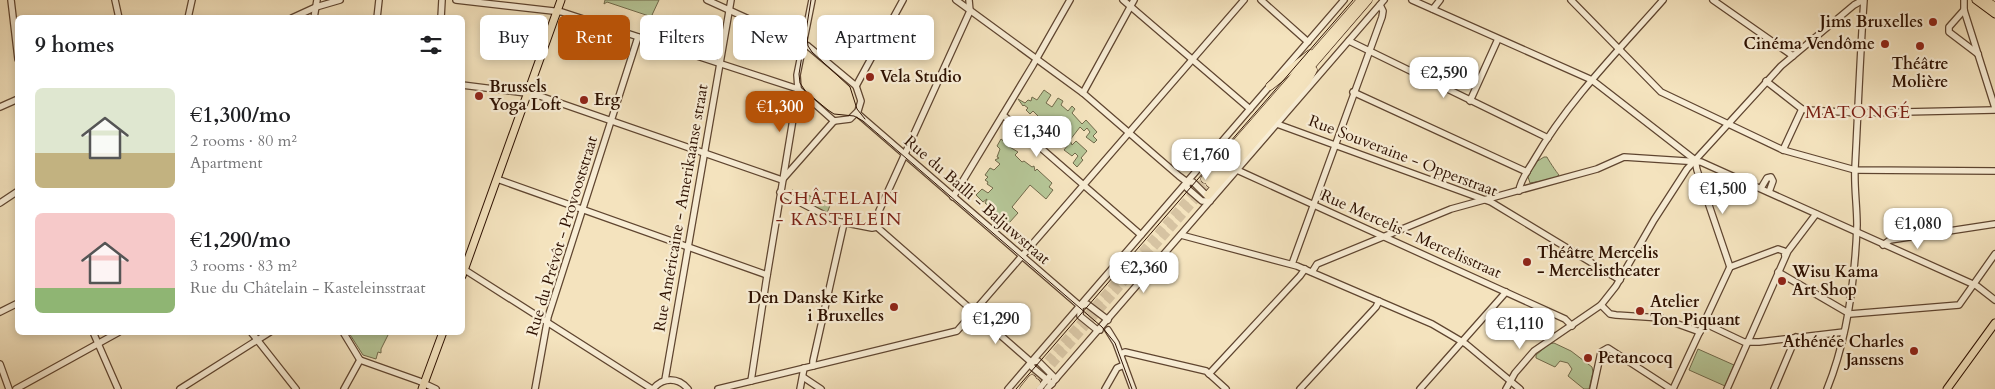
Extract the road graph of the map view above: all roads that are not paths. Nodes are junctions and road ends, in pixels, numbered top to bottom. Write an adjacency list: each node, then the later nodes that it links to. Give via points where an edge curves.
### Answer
1 (11, 0): 52 (street)
2 (115, 0): 43 (street)
3 (192, 0): 44 (street)
4 (316, 0): 35 (street)
5 (340, 0): 35 (street)
6 (379, 0): 47 (street)
7 (442, 0): 48 (street)
8 (456, 0): 41 (street)
9 (560, 0): 41 (main road)
10 (707, 0): 38 (street)
11 (731, 0): 38 (street, Rue Américaine - Amerikaanse straat)
12 (812, 0): 51 (street)
13 (903, 0): 70 (street)
14 (956, 0): 39 (street)
15 (970, 0): 39 (street)
16 (1070, 0): 63 (street)
17 (1124, 0): 34 (street)
18 (1134, 0): 34 (street)
19 (1244, 0): 64 (street)
20 (1261, 0): 56 (street)
21 (1344, 0): 56 (street)
22 (1359, 0): 50 (highway)
23 (1368, 0): 50 (highway)
24 (1412, 0): 37 (street)
25 (1440, 0): 37 (street)
26 (1572, 0): 59 (street)
27 (1664, 0): 59 (street)
28 (1713, 0): 62 (street)
29 (1864, 0): 62 (street); 83 (street)
30 (1964, 0): 40 (street)
31 (1976, 0): 42 (main road)
32 (1985, 0): 36 (highway)
33 (1380, 2): 50 (highway); 55 (street); 60 (street, via 1382,17)
34 (1131, 6): 64 (street); 76 (street)
35 (316, 7): 45 (street); 46 (street)
36 (1995, 7)
37 (1433, 9): 54 (street)
38 (729, 10): 49 (street); 66 (street, Rue Américaine - Amerikaanse straat)
39 (970, 11): 63 (street); 96 (street)
40 (1962, 11): 61 (street); 61 (street, via 1948,27 1950,34)
41 (556, 12): 53 (street); 74 (main road)
42 (1995, 14)
43 (119, 15)
44 (189, 15)
45 (299, 15)
46 (315, 15)
47 (377, 15)
48 (441, 15)
49 (740, 15)
50 (1352, 15): 58 (highway)
51 (807, 28)
52 (15, 34)
53 (638, 37): 66 (street); 86 (street, Rue du Prévôt - Provooststraat)
54 (1498, 39): 67 (street); 78 (street)
55 (1349, 41): 60 (street); 72 (street)
56 (1308, 42): 71 (street)
57 (807, 46): 70 (street)
58 (1322, 49): 71 (highway); 72 (highway); 105 (highway)
59 (1619, 49): 67 (street); 88 (street, via 1661,92)
60 (1369, 51): 75 (street); 78 (street)
61 (1978, 54): 82 (street)
62 (1793, 56): 68 (street)
63 (1036, 59): 76 (street); 85 (street)
64 (1193, 59): 80 (street); 90 (street)
65 (800, 60): 73 (street)
66 (720, 64): 73 (street); 95 (street, Rue Américaine - Amerikaanse straat)
67 (1592, 80): 91 (street); 93 (street)
68 (1766, 81): 81 (street); 88 (street)
69 (465, 85): 74 (street)
70 (856, 86): 84 (street, via 861,101)
71 (1270, 86): 80 (street)
72 (1304, 89): 89 (street); 114 (highway)
73 (798, 90): 87 (street); 104 (street)
74 (528, 92): 86 (street); 103 (main road)
75 (1353, 92): 92 (street); 102 (street)
76 (1083, 93): 90 (street)
77 (15, 100): 79 (street)
78 (1470, 101): 91 (street)
79 (0, 107)
80 (1250, 109): 106 (street)
81 (1802, 109): 83 (street); 94 (street)
82 (1995, 109): 83 (street)
83 (1858, 113): 100 (street)
84 (857, 114): 87 (street, via 850,119); 96 (street, Rue du Bailli - Baljuwstraat)
85 (1003, 115): 107 (street); 113 (street)
86 (611, 121): 95 (street); 118 (street, Rue du Prévôt - Provooststraat)
87 (834, 121): 104 (street)
88 (1729, 123): 94 (street); 98 (street)
89 (1277, 124): 92 (street, Rue Souveraine - Opperstraat); 99 (street)
90 (1129, 133): 106 (street); 107 (street)
91 (1548, 138): 102 (street)
92 (1334, 145): 115 (street, Rue Souveraine - Opperstraat); 117 (street)
93 (1677, 145): 97 (street, via 1680,154); 98 (street)
94 (1783, 150): 100 (street)
95 (705, 153): 104 (street); 128 (street, Rue Américaine - Amerikaanse straat)
96 (906, 156): 113 (street, Rue du Bailli - Baljuwstraat); 122 (street, via 879,211)
97 (1672, 160): 98 (street); 109 (street, via 1622,157 1597,169)
98 (1695, 160): 108 (street); 134 (street); 140 (street, via 1663,206)
99 (1237, 170): 114 (street); 117 (street, Rue Mercelis - Mercelisstraat)
100 (1855, 170): 101 (street); 123 (street)
101 (1995, 171)
102 (1527, 172): 109 (street)
103 (497, 179): 118 (street); 133 (main road)
104 (782, 180): 110 (street)
105 (1208, 181)
106 (1186, 182): 114 (street, via 1193,182); 124 (street)
107 (1084, 186): 124 (street); 131 (street)
108 (1761, 188): 111 (street); 111 (street, via 1771,177)
109 (1519, 191): 115 (street)
110 (780, 192): 120 (street); 139 (street)
111 (1769, 192): 119 (street)
112 (15, 193): 116 (street)
113 (953, 197): 131 (street, Rue du Bailli - Baljuwstraat)
114 (1207, 199): 125 (street)
115 (1484, 200): 126 (street, via 1452,209); 140 (street, Rue Souveraine - Opperstraat)
116 (0, 203)
117 (1312, 205): 126 (street, Rue Mercelis - Mercelisstraat); 132 (street)
118 (583, 210): 128 (street); 152 (street, Rue du Prévôt - Provooststraat)
119 (1816, 214): 123 (street); 130 (street)
120 (844, 223): 122 (street); 176 (street)
121 (1995, 224): 127 (street, via 1890,240)
122 (877, 227): 149 (street)
123 (1856, 233): 127 (street); 150 (street)
124 (1141, 234): 147 (street)
125 (1182, 235): 132 (street); 151 (street)
126 (1383, 237): 137 (street, via 1321,262); 142 (street, Rue Mercelis - Mercelisstraat)
127 (1883, 245): 141 (street)
128 (688, 248): 139 (street); 184 (street, Rue Américaine - Amerikaanse straat)
129 (1995, 254): 141 (street)
130 (1785, 256): 134 (street, via 1784,251 1778,248); 138 (street)
131 (1022, 257): 147 (street, Rue du Bailli - Baljuwstraat); 149 (street)
132 (1292, 264): 135 (street)
133 (465, 265)
134 (1730, 266): 153 (street)
135 (1305, 269): 137 (street); 180 (street)
136 (465, 271): 152 (street)
137 (1312, 272): 144 (street)
138 (1778, 272): 150 (street); 169 (street)
139 (767, 275): 185 (street)
140 (1618, 283): 146 (street)
141 (1973, 285): 143 (street); 150 (street, via 1959,305)
142 (1506, 292): 155 (street, Rue Mercelis - Mercelisstraat, via 1565,319); 168 (street)
143 (1995, 300)
144 (1379, 301): 168 (street); 209 (street)
145 (15, 304): 148 (street)
146 (1601, 305): 155 (street); 158 (street, via 1616,316 1661,318)
147 (1080, 306): 151 (street, via 1087,304); 156 (street, via 1080,316); 173 (street)
148 (0, 312)
149 (974, 312): 173 (street); 176 (street, via 957,331)
150 (1848, 312): 159 (street)
151 (1108, 320): 156 (street); 157 (street)
152 (547, 322): 198 (street, Rue du Prévôt - Provooststraat); 199 (street)
153 (1704, 323): 158 (street); 169 (street)
154 (1995, 323): 218 (main road)
155 (1572, 326): 186 (street, via 1528,356)
156 (1099, 330): 157 (street); 182 (street)
157 (1108, 330): 171 (street)
158 (1700, 332): 214 (street)
159 (1844, 332): 166 (street); 217 (street, via 1836,369)
160 (94, 335): 170 (street)
161 (114, 335): 170 (street)
162 (253, 335): 167 (street)
163 (266, 335): 167 (street)
164 (344, 335): 172 (street)
165 (441, 335): 189 (main road)
166 (1796, 337): 169 (street); 216 (street)
167 (257, 341): 194 (street); 195 (street)
168 (1463, 341): 186 (street); 210 (street)
169 (1748, 342): 215 (street)
170 (98, 344): 190 (street); 193 (street)
171 (1121, 354): 175 (street); 180 (street, via 1129,353)
172 (360, 360): 189 (street); 196 (street)
173 (1031, 362): 177 (street, via 1038,361); 179 (street); 204 (street)
174 (0, 364): 181 (street)
175 (1124, 365): 206 (street, via 1117,368); 207 (street)
176 (813, 366): 178 (street)
177 (1044, 367): 179 (street); 182 (street)
178 (804, 368): 183 (street); 185 (street)
179 (1039, 373): 187 (street)
180 (1209, 374): 208 (street)
181 (2, 376): 191 (street)
182 (1054, 376): 187 (street)
183 (803, 378): 202 (street); 203 (street)
184 (666, 380): 199 (street); 200 (street, via 679,382)
185 (751, 381): 201 (street)
186 (1510, 381): 211 (street); 212 (street)
187 (1049, 384): 188 (street)
188 (1035, 385): 205 (highway)
189 (423, 386): 197 (street)
190 (25, 387): 192 (street)
191 (9, 389)
192 (16, 389)
193 (118, 389)
194 (180, 389)
195 (296, 389)
196 (344, 389)
197 (436, 389)
198 (535, 389)
199 (653, 389)
200 (688, 389)
201 (718, 389)
202 (800, 389)
203 (821, 389)
204 (1008, 389)
205 (1024, 389)
206 (1105, 389)
207 (1133, 389)
208 (1226, 389)
209 (1300, 389)
210 (1420, 389)
211 (1506, 389)
212 (1520, 389)
213 (1593, 389): 214 (street, via 1604,349 1612,350)
214 (1672, 389)
215 (1727, 389)
216 (1774, 389)
217 (1827, 389)
218 (1947, 389)

